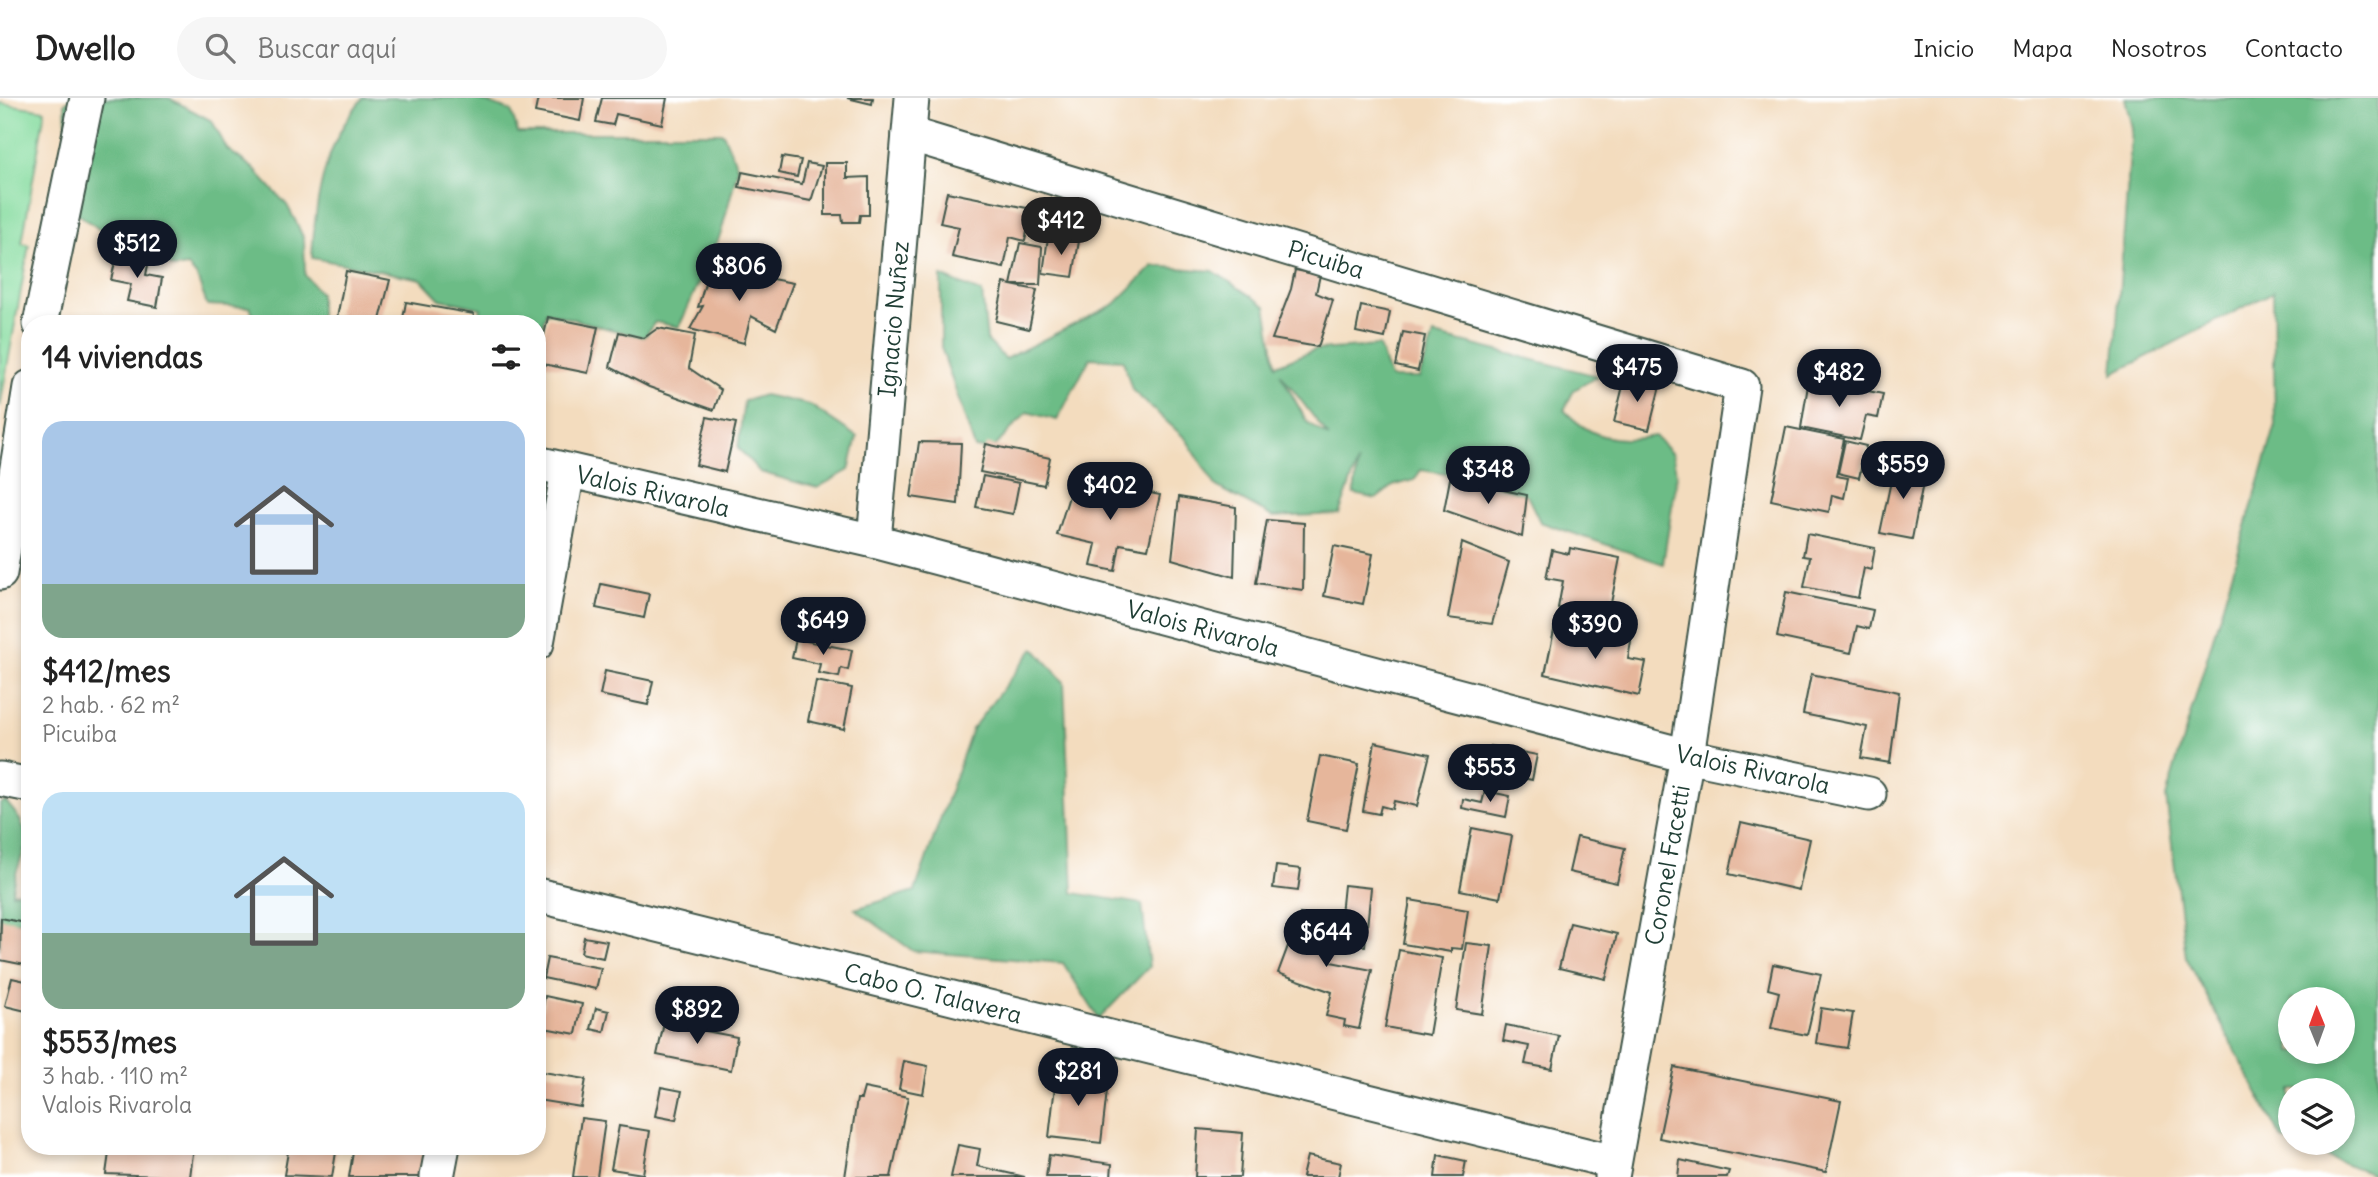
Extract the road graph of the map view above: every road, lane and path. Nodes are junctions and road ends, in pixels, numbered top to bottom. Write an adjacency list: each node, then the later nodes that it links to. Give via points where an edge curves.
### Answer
1 (87, 98): 4 (street)
2 (912, 98): 3 (street, Ignacio Nuñez)
3 (909, 134): 5 (street, Picuiba); 8 (street, Ignacio Nuñez)
4 (42, 315)
5 (1742, 386): 11 (street, Coronel Facetti)
6 (21, 442): 10 (street)
7 (553, 467): 8 (street, Valois Rivarola); 9 (street)
8 (874, 541): 11 (street, Valois Rivarola)
9 (546, 544)
10 (0, 572)
11 (1687, 756): 14 (street, Valois Rivarola); 17 (street, Coronel Facetti)
12 (0, 779): 13 (street)
13 (21, 783)
14 (1869, 794)
15 (546, 897): 17 (street, Cabo O. Talavera)
16 (441, 1155): 18 (street)
17 (1613, 1169)
18 (437, 1177)

